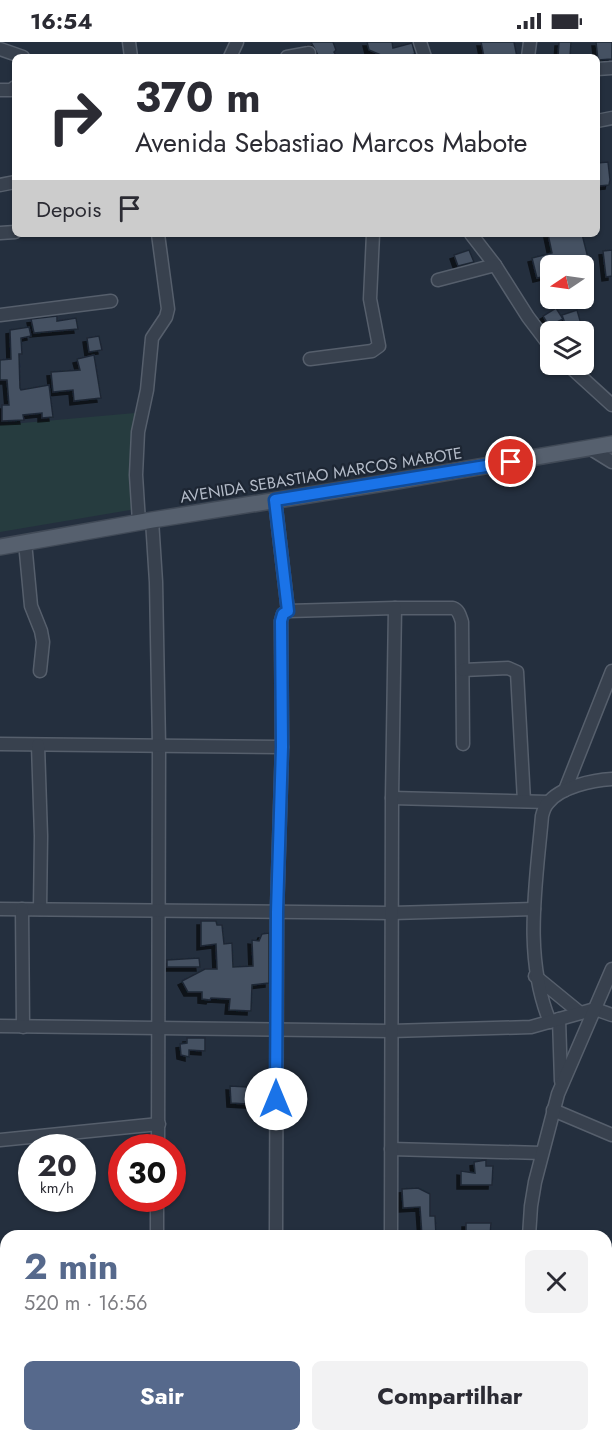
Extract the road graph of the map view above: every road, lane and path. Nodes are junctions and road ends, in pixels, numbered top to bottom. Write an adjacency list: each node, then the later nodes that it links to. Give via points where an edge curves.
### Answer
1 (0, 49): 2 (street)
2 (14, 54)
3 (158, 237): 18 (street, via 168,309 152,338 138,432 136,475)
4 (373, 237): 11 (street, via 370,299 379,346 372,351)
5 (473, 237): 6 (street)
6 (495, 265): 7 (street); 10 (street)
7 (438, 280)
8 (111, 301): 9 (street)
9 (0, 315)
10 (540, 333)
11 (310, 359)
12 (579, 375): 13 (street)
13 (612, 405)
14 (612, 444): 15 (main road, AVENIDA SEBASTIAO MARCOS MABOTE)
15 (591, 449): 16 (street); 17 (main road, AVENIDA SEBASTIAO MARCOS MABOTE)
16 (612, 462)
17 (275, 500): 18 (main road, AVENIDA SEBASTIAO MARCOS MABOTE); 22 (street)
18 (146, 521): 19 (main road, AVENIDA SEBASTIAO MARCOS MABOTE); 29 (street, via 156,582)
19 (25, 542): 20 (main road, AVENIDA SEBASTIAO MARCOS MABOTE); 24 (street, via 31,606 43,642)
20 (0, 547)
21 (395, 608): 22 (street); 23 (street, via 457,609 462,622); 33 (street)
22 (288, 611): 30 (street, via 281,621)
23 (463, 670): 27 (street); 34 (street, via 508,668 518,672)
24 (40, 671)
25 (612, 671): 32 (street)
26 (0, 744): 28 (street)
27 (463, 744)
28 (38, 745): 29 (street); 38 (street)
29 (159, 746): 30 (street); 40 (street)
30 (282, 747): 41 (street)
31 (612, 779): 32 (street)
32 (565, 790): 35 (street)
33 (392, 798): 34 (street); 42 (street)
34 (524, 801): 35 (street)
35 (548, 802): 39 (street, via 542,816)
36 (0, 909): 37 (street)
37 (22, 909): 38 (street); 50 (street)
38 (40, 909): 40 (street)
39 (534, 909): 42 (street); 44 (street)
40 (158, 911): 41 (street); 51 (street)
41 (277, 912): 42 (street); 52 (street)
42 (392, 913): 53 (street)
43 (612, 969): 45 (street)
44 (535, 976): 46 (street); 48 (street, via 542,1003)
45 (595, 1009): 46 (street); 47 (street); 54 (street)
46 (579, 1012): 48 (street)
47 (612, 1015)
48 (554, 1021): 53 (street, via 507,1029); 54 (street)
49 (0, 1026): 50 (street)
50 (23, 1027): 51 (street)
51 (158, 1029): 52 (street); 56 (street)
52 (276, 1031): 53 (street); 64 (street)
53 (391, 1031): 60 (street)
54 (562, 1086): 55 (street)
55 (553, 1110): 58 (street); 61 (street)
56 (159, 1124): 57 (street); 59 (street)
57 (159, 1134)
58 (612, 1135)
59 (0, 1140)
60 (391, 1149): 61 (street); 65 (street)
61 (542, 1153): 66 (street)
62 (158, 1212): 63 (street)
63 (157, 1230)
64 (276, 1230)
65 (391, 1230)
66 (529, 1230)

